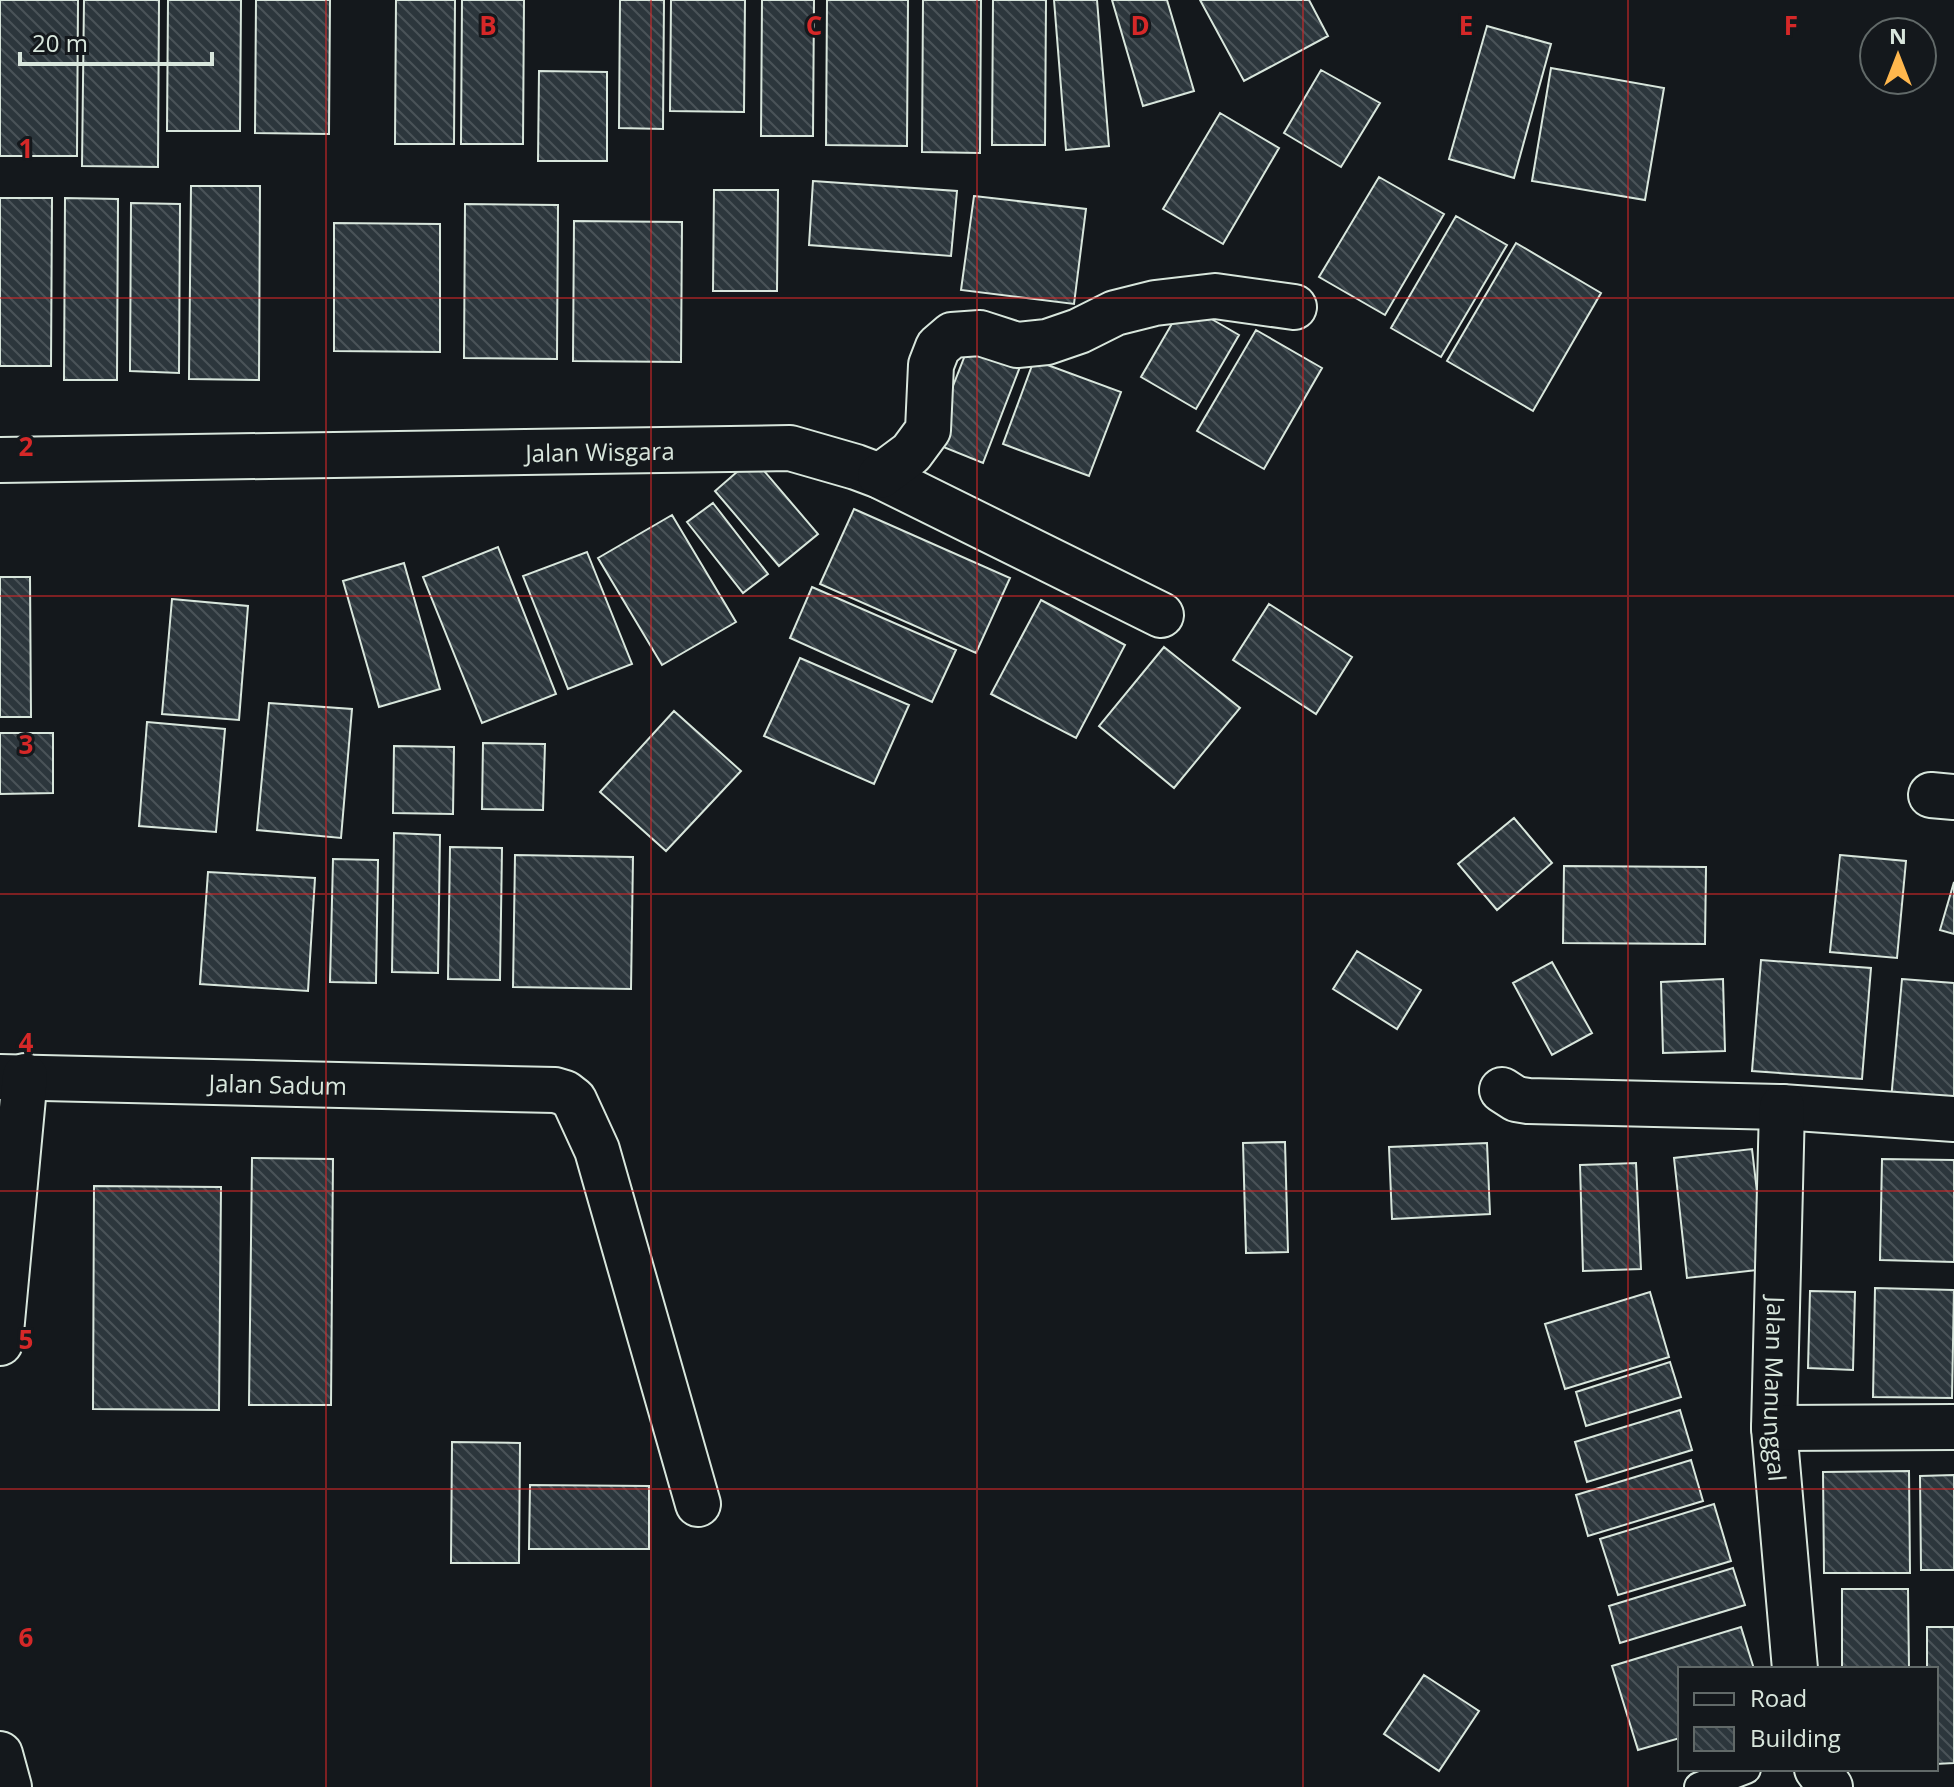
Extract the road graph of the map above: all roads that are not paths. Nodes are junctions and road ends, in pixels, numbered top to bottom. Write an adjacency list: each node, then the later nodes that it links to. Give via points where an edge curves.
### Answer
1 (1294, 307): 3 (street, via 1215,296 1115,313 1047,342 1017,345 980,333 952,335 938,347 931,365 928,430 911,453)
2 (0, 460): 3 (street, Jalan Wisgara, via 790,448)
3 (880, 476): 4 (street, Jalan Wisgara)
4 (1161, 615)
5 (12, 1076): 9 (street); 12 (street, Jalan Sadum, via 565,1093 574,1100 597,1150)
6 (1502, 1090): 7 (street, via 1528,1101)
7 (1782, 1107): 8 (street); 11 (street, Jalan Manunggal)
8 (1954, 1119)
9 (0, 1343)
10 (1954, 1427): 11 (street)
11 (1774, 1428): 13 (street, Jalan Manunggal)
12 (698, 1504)
13 (1795, 1667)
14 (0, 1754): 16 (street)
15 (1741, 1771): 17 (lane)
16 (9, 1787)
17 (1699, 1787)

